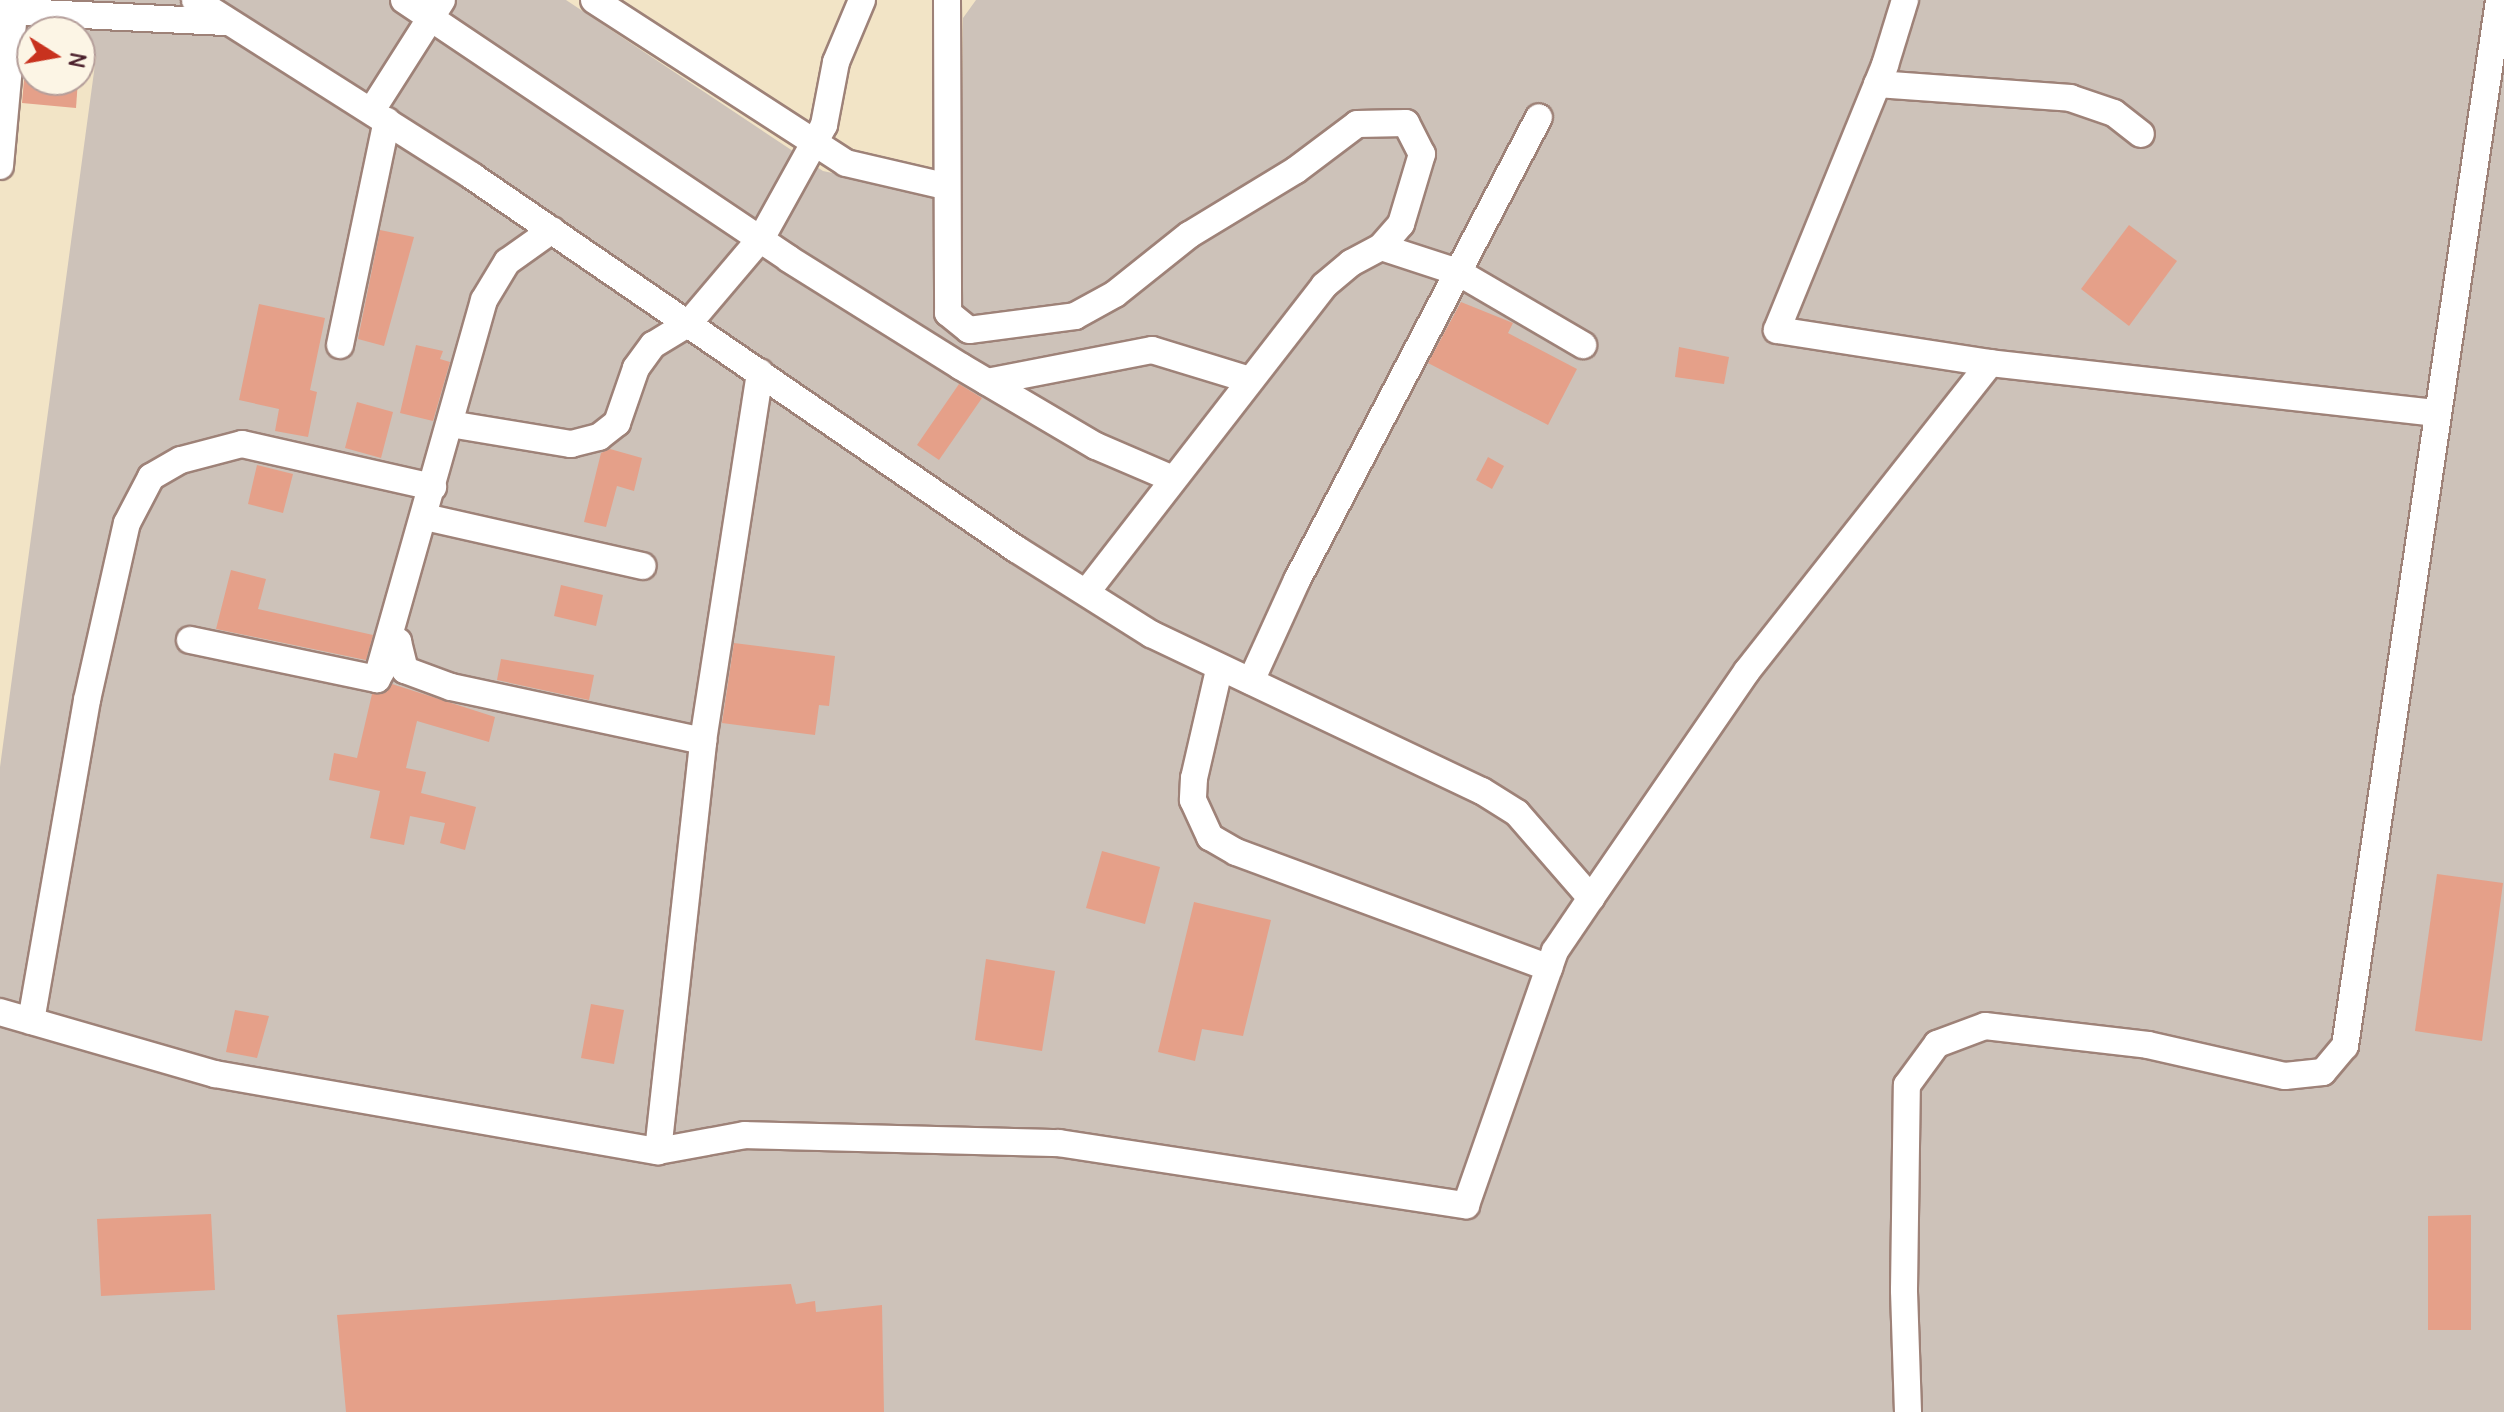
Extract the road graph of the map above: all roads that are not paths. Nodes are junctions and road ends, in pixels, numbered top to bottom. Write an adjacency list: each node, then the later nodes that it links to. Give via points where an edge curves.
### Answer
1 (195, 0): 10 (street)
2 (404, 0): 8 (street)
3 (862, 0): 15 (street, via 836,62 824,125)
4 (947, 0): 17 (street)
5 (1905, 0): 11 (street)
6 (2499, 0): 29 (street)
7 (606, 4): 15 (street)
8 (437, 8): 12 (street); 19 (street)
9 (7, 11): 10 (street); 16 (street)
10 (228, 22): 12 (street)
11 (1877, 84): 14 (street, via 2070,98 2114,113); 25 (street, via 1777,330)
12 (380, 115): 18 (street); 23 (street)
13 (1539, 117): 21 (street)
14 (2141, 134)
15 (813, 144): 17 (street, via 846,163); 19 (street)
16 (0, 166)
17 (945, 186): 20 (street, via 948,313 969,330 1075,316 1115,294 1189,235 1296,170 1357,124 1406,123 1422,154 1401,224)
18 (552, 230): 22 (street); 30 (street, via 507,262 484,300)
19 (762, 237): 22 (street); 28 (street)
20 (1381, 247): 21 (street); 27 (street, via 1324,286)
21 (1458, 272): 24 (street); 39 (street)
22 (689, 323): 26 (street); 30 (street, via 653,345 636,368 617,423 599,437 571,444 539,443)
23 (340, 345)
24 (1583, 345)
25 (1990, 363): 29 (street); 41 (street, via 1747,671)
26 (760, 372): 35 (street, via 1016,549); 40 (street)
27 (1250, 380): 28 (street, via 1152,350); 31 (street)
28 (987, 382): 31 (street, via 1096,446)
29 (2435, 413): 46 (street, via 2345,1046 2323,1072 2285,1076 2148,1045 1985,1026 1937,1044 1907,1085)
30 (450, 424): 32 (street)
31 (1173, 479): 35 (street)
32 (433, 487): 33 (street); 44 (street, via 242,444 181,460 151,477 127,523 87,700)
33 (425, 517): 34 (street); 38 (street)
34 (643, 566)
35 (1087, 591): 37 (street, via 1151,634)
36 (190, 640): 38 (street)
37 (1219, 670): 39 (street); 42 (street, via 1193,789 1198,819 1210,837 1236,852)
38 (377, 679): 40 (street, via 398,642 405,670 451,687)
39 (1251, 681): 41 (street, via 1494,798 1517,813)
40 (703, 741): 45 (street)
41 (1591, 898): 42 (street)
42 (1549, 968): 45 (street, via 1466,1205 1059,1143 745,1135)
43 (0, 1012): 44 (street)
44 (31, 1021): 45 (street, via 215,1074)
45 (658, 1151)
46 (1908, 1412)

